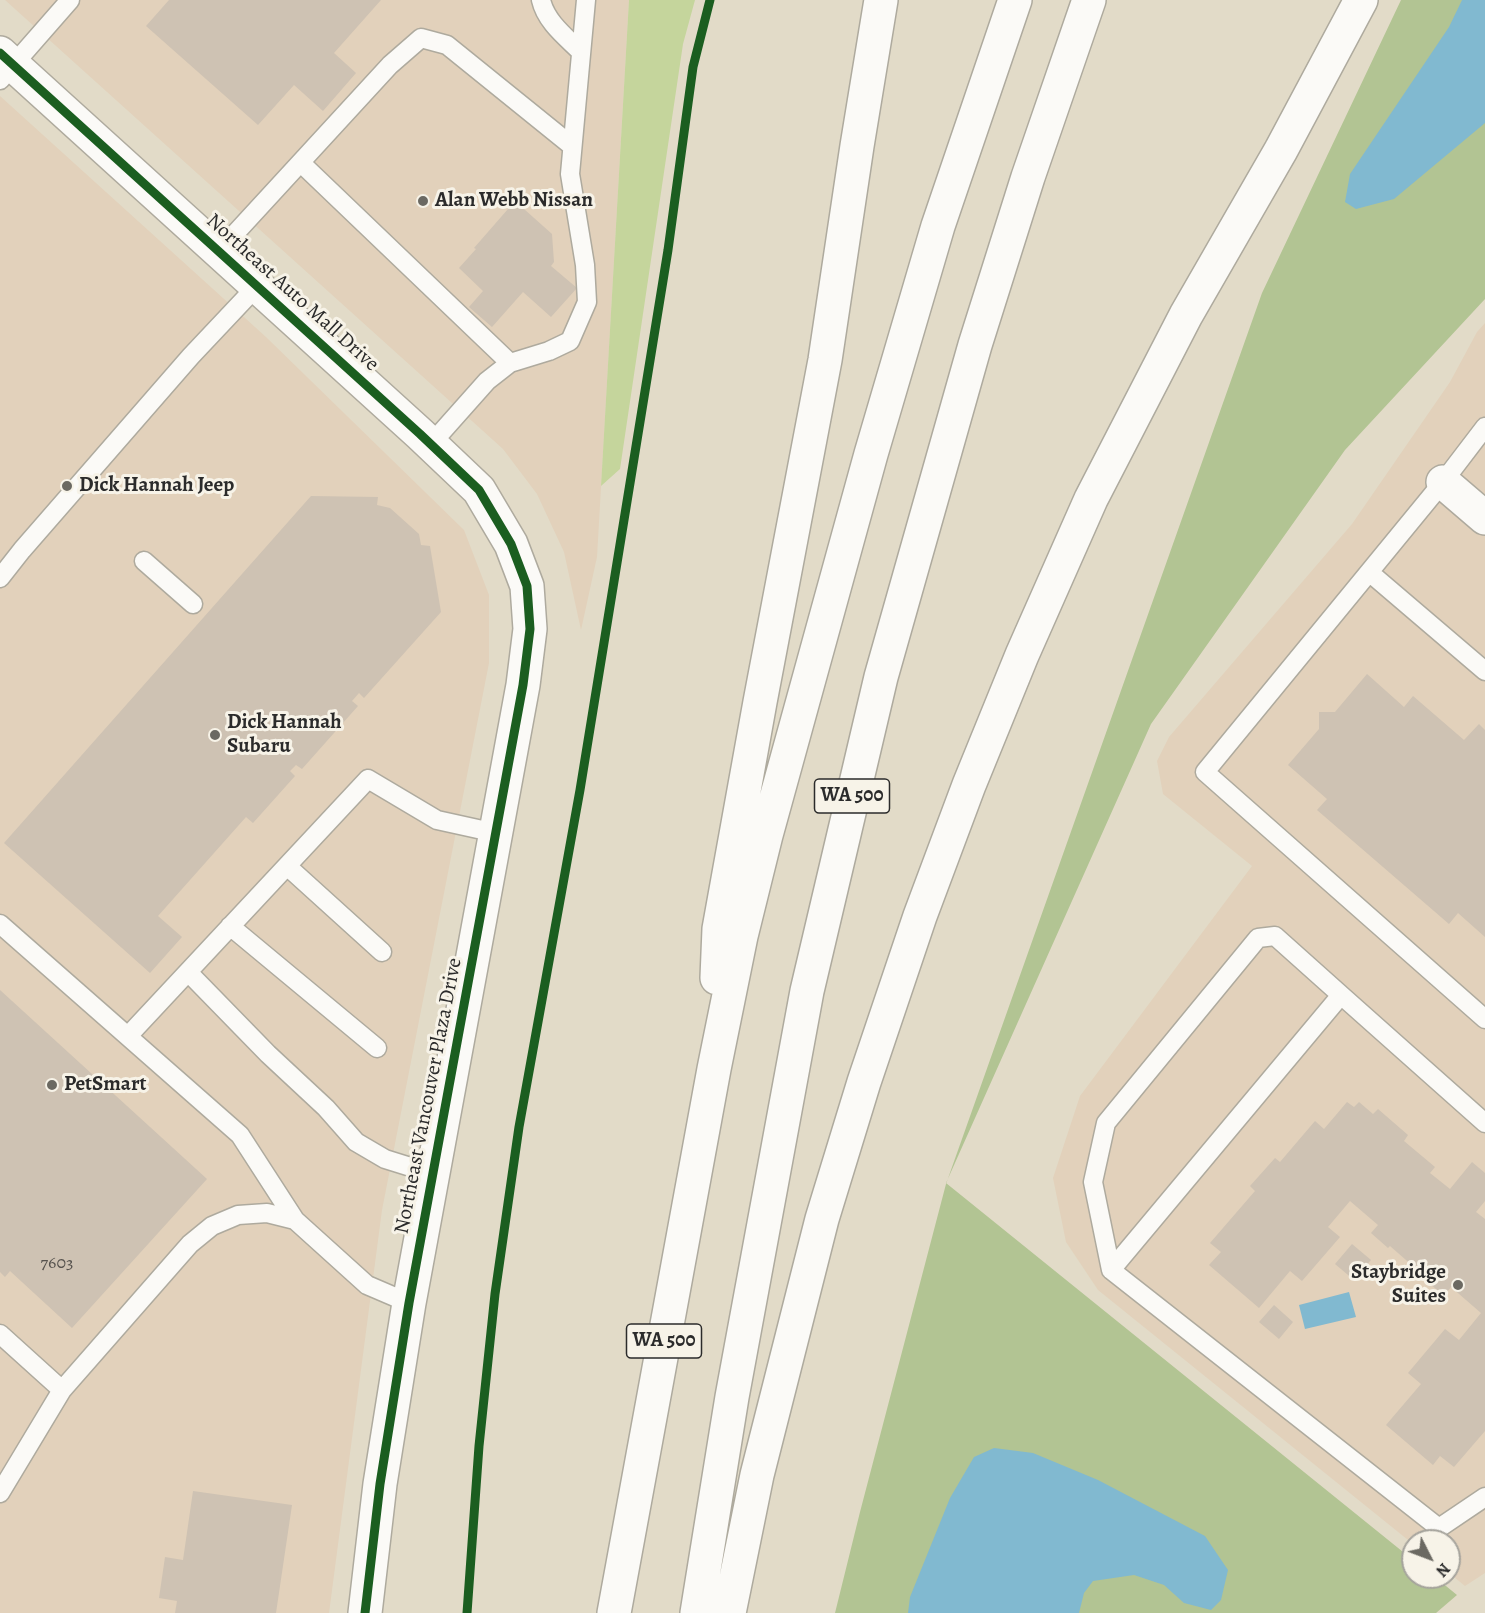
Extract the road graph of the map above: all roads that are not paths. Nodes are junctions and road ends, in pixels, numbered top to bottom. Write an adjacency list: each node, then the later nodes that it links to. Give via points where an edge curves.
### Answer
1 (70, 0): 9 (lane)
2 (541, 0): 8 (lane, via 555,27)
3 (586, 0): 8 (lane)
4 (881, 0): 35 (main road, via 825,360 719,929)
5 (1015, 0): 35 (main road, WA 500, via 938,226 871,454 766,835)
6 (1089, 0): 47 (main road, WA 500, via 975,345 875,700 807,991 732,1397)
7 (1361, 0): 48 (main road, via 1186,315 1091,499 969,785 920,916 822,1219 757,1475)
8 (581, 52): 10 (lane)
9 (4, 66): 12 (main road, Northeast Auto Mall Drive)
10 (572, 146): 11 (lane, via 447,45 421,38 390,65); 14 (lane, via 570,174 585,264 587,302 570,340)
11 (301, 163): 12 (lane); 14 (lane)
12 (219, 251): 13 (main road, Northeast Auto Mall Drive)
13 (257, 286): 16 (main road, Northeast Auto Mall Drive); 21 (lane, via 191,356)
14 (510, 363): 16 (lane, via 487,381)
15 (1485, 427): 17 (lane)
16 (431, 444): 22 (main road, Northeast Auto Mall Drive, via 479,490 511,544)
17 (1443, 482): 18 (main road); 20 (lane)
18 (1485, 518)
19 (144, 561): 23 (lane)
20 (1370, 572): 24 (lane); 32 (lane, via 1205,772)
21 (0, 578)
22 (527, 586): 25 (main road, Northeast Vancouver Plaza Drive, via 530,629 523,685)
23 (193, 604)
24 (1485, 671)
25 (496, 833): 26 (lane, via 437,820 368,779); 37 (main road, Northeast Vancouver Plaza Drive)
26 (286, 866): 28 (lane); 29 (lane)
27 (0, 924): 33 (lane)
28 (230, 926): 30 (lane); 34 (lane)
29 (382, 952)
30 (188, 972): 33 (lane); 37 (lane, via 356,1142 385,1159)
31 (1341, 995): 36 (lane); 39 (lane); 39 (lane, via 1275,936 1258,938 1106,1123 1093,1182)
32 (1485, 1019)
33 (128, 1036): 38 (lane, via 240,1135)
34 (377, 1048)
35 (714, 1069): 46 (main road, WA 500)
36 (1485, 1124)
37 (433, 1174): 40 (main road, Northeast Vancouver Plaza Drive)
38 (295, 1220): 40 (lane, via 367,1285); 42 (lane, via 267,1213 238,1215 212,1226 190,1244)
39 (1111, 1270): 44 (lane, via 1439,1527)
40 (409, 1303): 45 (main road, Northeast Vancouver Plaza Drive, via 380,1484)
41 (0, 1334): 42 (lane)
42 (62, 1390): 43 (lane)
43 (0, 1493)
44 (1485, 1497)
45 (365, 1613)
46 (614, 1613)
47 (697, 1613)
48 (729, 1613)

